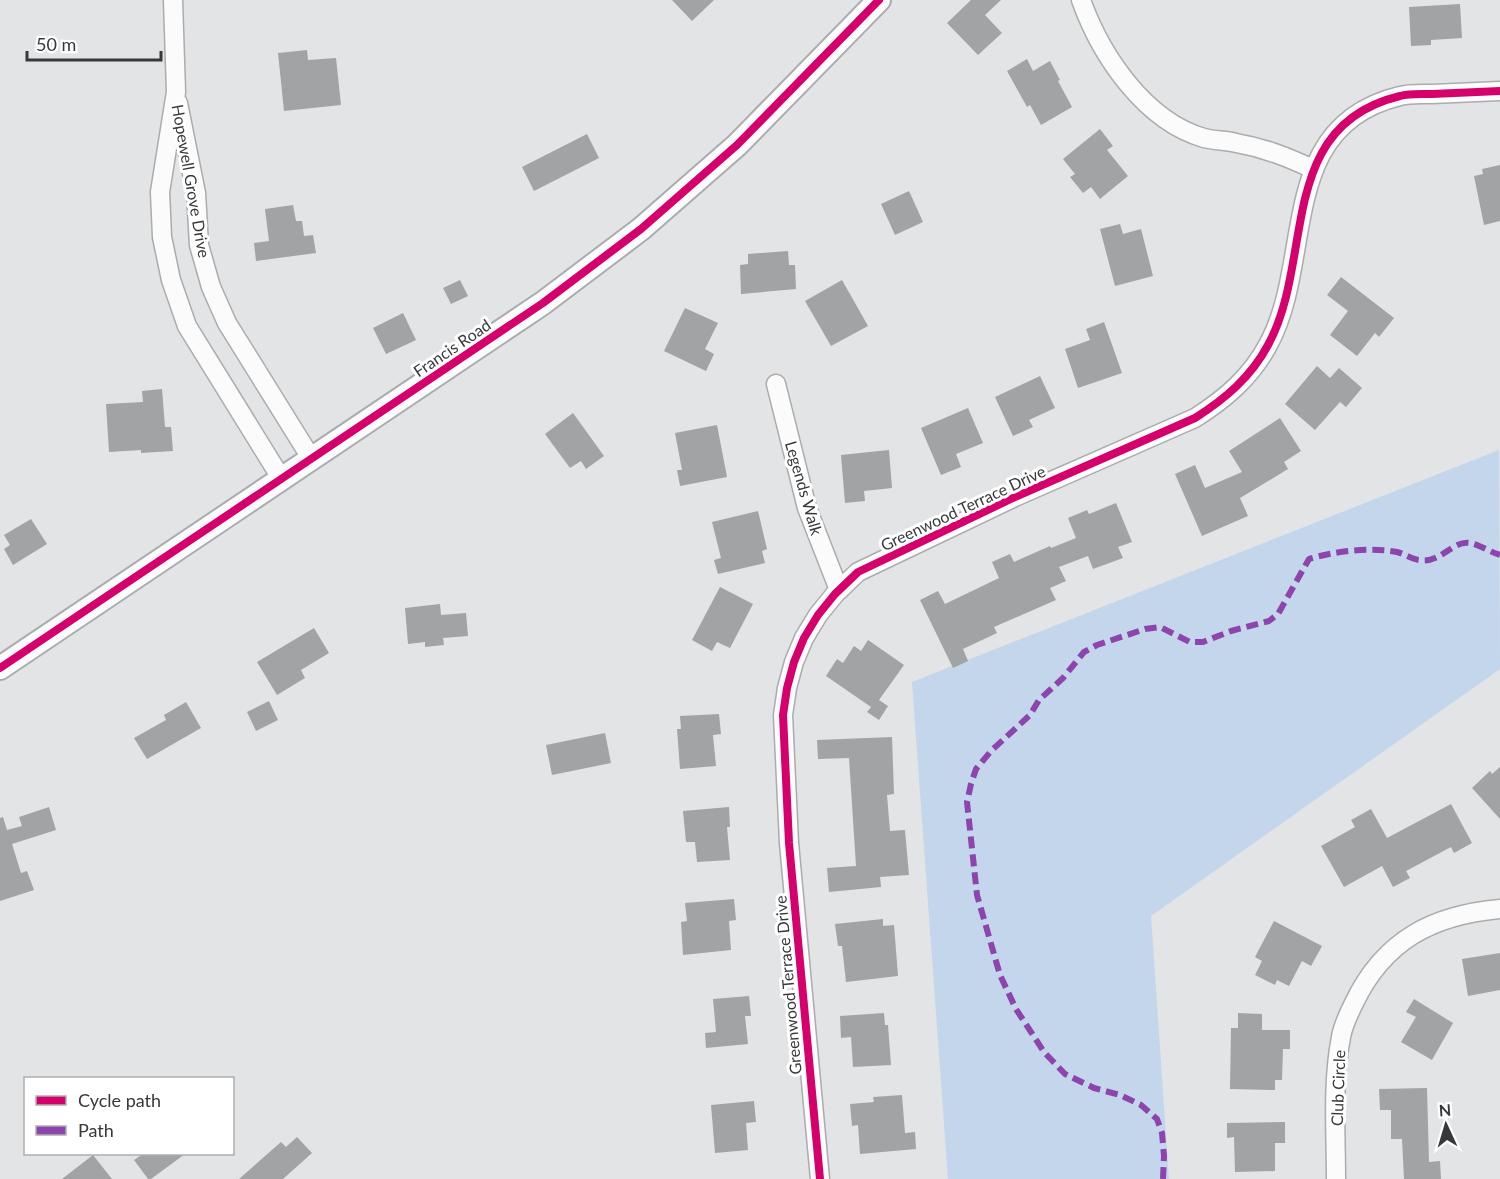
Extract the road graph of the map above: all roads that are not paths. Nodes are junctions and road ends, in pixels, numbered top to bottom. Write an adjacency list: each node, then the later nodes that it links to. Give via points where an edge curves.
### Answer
1 (173, 0): 5 (street)
2 (879, 0): 8 (street, Francis Road, via 737,145 641,230 543,303)
3 (1081, 0): 6 (street, via 1107,53 1138,97 1157,115 1205,138 1279,153)
4 (1500, 91): 6 (street, Greenwood Terrace Drive, via 1402,95 1376,104 1353,117 1334,135)
5 (176, 93): 8 (street, Hopewell Grove Drive, via 196,193 200,245 211,287 227,323); 9 (street, via 160,192 162,237 171,280 187,326)
6 (1313, 169): 10 (street, Greenwood Terrace Drive, via 1283,308 1269,344 1238,386 1195,418 868,567)
7 (776, 384): 10 (street, Legends Walk, via 807,508)
8 (311, 458): 9 (street, Francis Road)
9 (281, 478): 11 (street, Francis Road)
10 (839, 590): 13 (street, Greenwood Terrace Drive, via 804,638 794,662 783,714 789,843)
11 (0, 668)
12 (1500, 909): 14 (street, Club Circle, via 1449,917 1422,929 1398,944 1362,985 1341,1035)
13 (820, 1179)
14 (1336, 1179)

